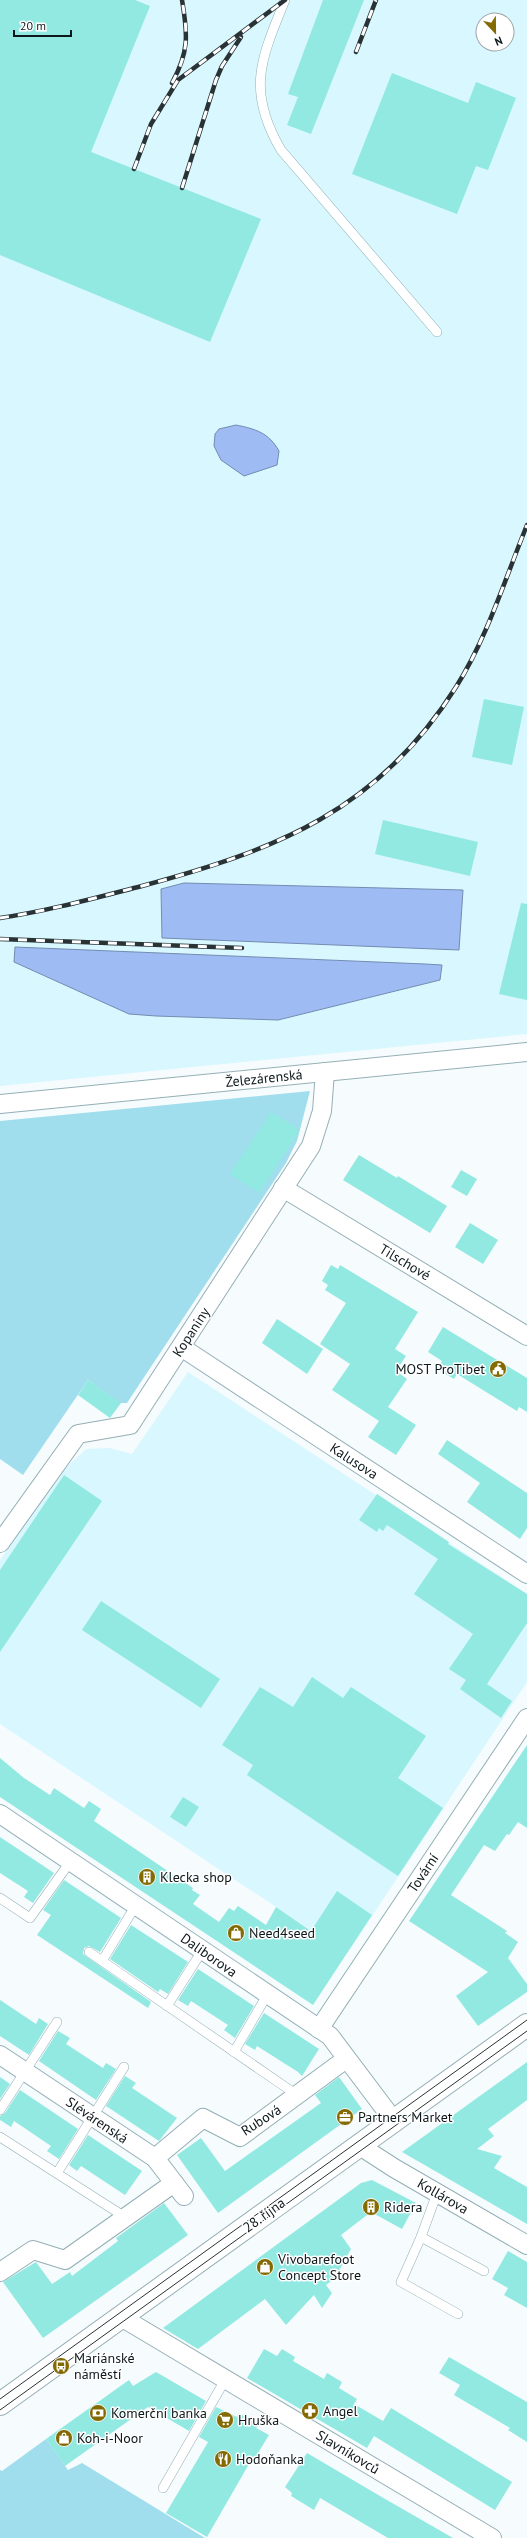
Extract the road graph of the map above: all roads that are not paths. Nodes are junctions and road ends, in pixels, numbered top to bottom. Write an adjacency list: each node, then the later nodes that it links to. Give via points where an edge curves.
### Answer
1 (285, 0): 2 (lane, via 264,51 259,83 269,130 281,150)
2 (437, 332)
3 (527, 1052): 4 (street, Železárenská)
4 (325, 1072): 5 (street, Železárenská); 6 (street, Kopaniny, via 324,1100 316,1134)
5 (0, 1104)
6 (283, 1188): 7 (street, Tilschové); 8 (street, Kopaniny)
7 (527, 1336)
8 (181, 1347): 9 (street, Kopaniny, via 130,1425 78,1434); 10 (street, Kalusova)
9 (0, 1543)
10 (527, 1574)
11 (527, 1718): 23 (street, Tovární)
12 (1, 1817): 13 (street, Daliborova)
13 (70, 1862): 14 (lane, via 30,1918); 15 (street, Daliborova)
14 (0, 1898)
15 (136, 1905): 16 (street, Daliborova); 18 (lane)
16 (202, 1951): 19 (street, Daliborova); 20 (lane)
17 (89, 1952): 18 (lane)
18 (102, 1961): 20 (lane)
19 (267, 1995): 23 (street, Daliborova); 24 (lane)
20 (167, 2006): 24 (lane)
21 (57, 2022): 28 (lane)
22 (527, 2025): 32 (main road, 28. října)
23 (319, 2029): 26 (street, Daliborova, via 330,2036)
24 (234, 2052): 29 (lane)
25 (0, 2055): 28 (street, Slévárenská)
26 (346, 2059): 29 (street, Rubová); 32 (street, Daliborova)
27 (124, 2067): 31 (lane)
28 (25, 2072): 30 (lane); 31 (street, Slévárenská)
29 (297, 2095): 35 (street, Rubová, via 240,2137 203,2118)
30 (0, 2110)
31 (93, 2117): 35 (street, Slévárenská); 36 (lane)
32 (394, 2121): 34 (main road, 28. října)
33 (0, 2137): 36 (lane)
34 (360, 2146): 37 (street, Kollárova); 44 (main road, 28. října)
35 (155, 2158): 38 (street, Slévárenská, via 179,2190)
36 (57, 2173): 38 (lane)
37 (437, 2193): 39 (lane); 40 (street, Kollárova)
38 (125, 2217): 42 (street, via 65,2260 33,2250)
39 (421, 2238): 41 (lane); 43 (lane, via 401,2282)
40 (527, 2245)
41 (484, 2271)
42 (0, 2272)
43 (458, 2314)
44 (121, 2317): 45 (street, Slavníkovců); 46 (main road, 28. října)
45 (225, 2380): 47 (lane); 48 (street, Slavníkovců)
46 (0, 2404)
47 (162, 2488)
48 (492, 2538)

